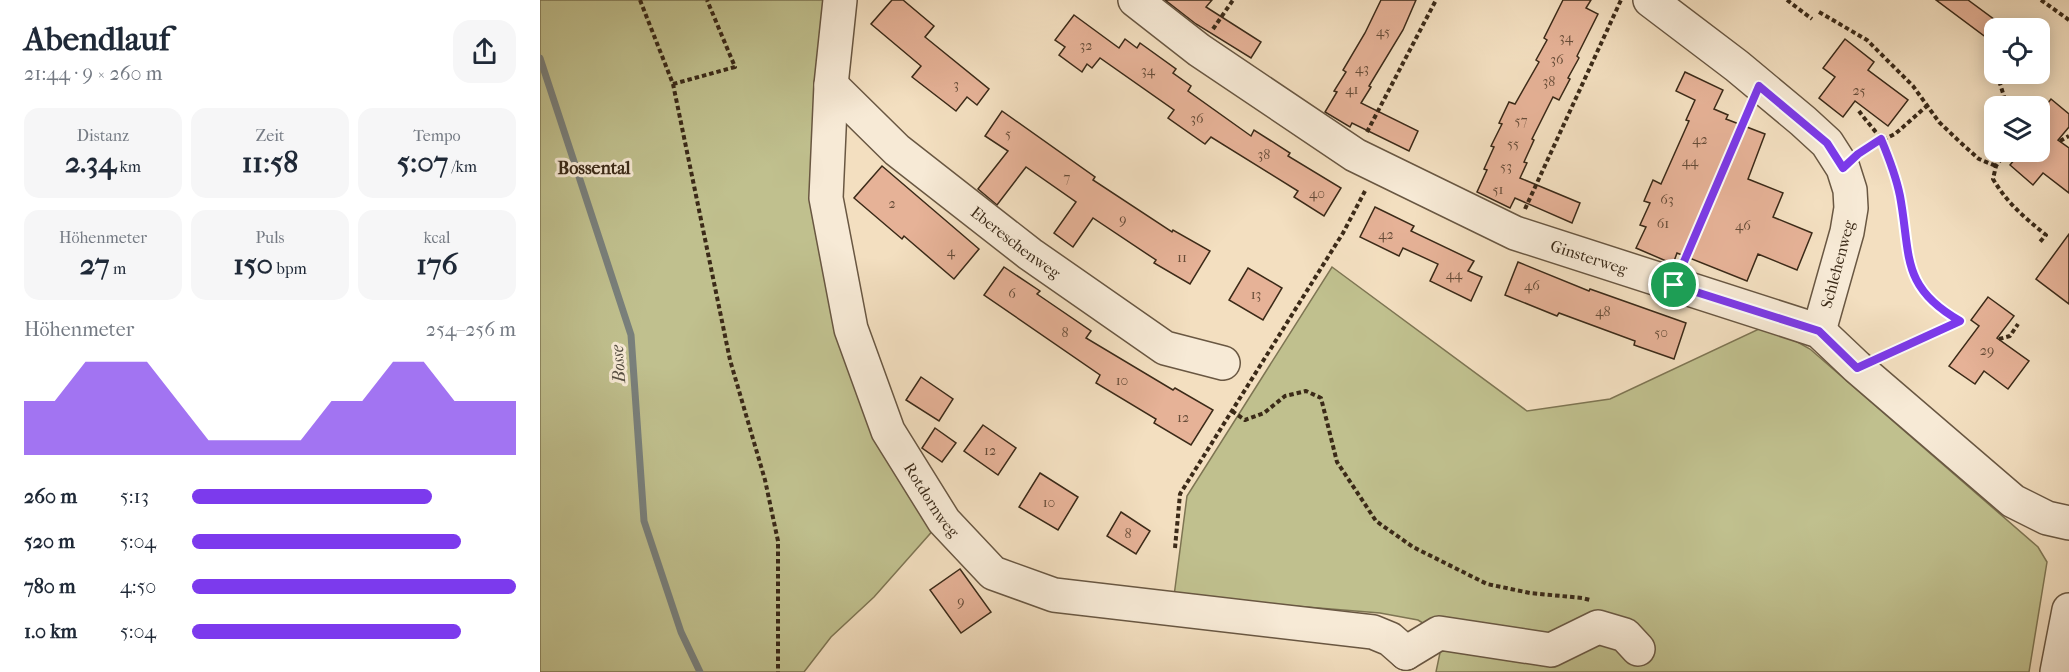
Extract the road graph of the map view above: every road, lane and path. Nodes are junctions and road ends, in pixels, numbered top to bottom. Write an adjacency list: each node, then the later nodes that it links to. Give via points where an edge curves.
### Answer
1 (640, 0): 13 (path)
2 (707, 0): 13 (path, via 735,67)
3 (840, 0): 14 (street, Rotdornweg)
4 (1135, 0): 21 (street, Ginsterweg, via 1199,50)
5 (1436, 0): 21 (path)
6 (1621, 0): 25 (path)
7 (1650, 0): 15 (street, Schlehenweg)
8 (1787, 0): 11 (path)
9 (2041, 0): 12 (path)
10 (1819, 12): 16 (path, via 1867,40)
11 (1812, 18)
12 (2069, 20)
13 (673, 84): 40 (path, via 729,360 765,480 778,541)
14 (831, 85): 31 (street, Ebereschenweg, via 897,150 1030,254 1165,348); 39 (street, Rotdornweg, via 826,198 851,329 888,431 944,521 993,573 1054,595 1373,632 1390,639)
15 (1759, 86): 24 (street, Schlehenweg, via 1827,143); 27 (path)
16 (1928, 105): 19 (path, via 1895,134); 23 (path, via 1979,159)
17 (1860, 111): 19 (path)
18 (2069, 136): 20 (path)
19 (1881, 139): 24 (path); 32 (path, via 1898,187 1915,278 1936,306 1960,321)
20 (2060, 141)
21 (1366, 161): 25 (street, Ginsterweg); 33 (path, via 1343,233)
22 (1999, 162): 23 (path)
23 (1996, 166): 26 (path, via 1993,179 2002,194 2046,235)
24 (1843, 168): 29 (street, Schlehenweg, via 1850,190 1849,224)
25 (1515, 233): 27 (street, Ginsterweg)
26 (2039, 243)
27 (1674, 285): 29 (street, Ginsterweg)
28 (2018, 324): 30 (path, via 2010,336)
29 (1819, 331): 32 (street, Ginsterweg)
30 (1999, 339)
31 (1223, 363)
32 (1857, 368): 34 (street, Ginsterweg, via 2013,501 2047,518)
33 (1232, 411): 35 (path, via 1180,494); 36 (path, via 1245,420 1264,413 1285,396 1306,391 1321,398 1337,462 1376,521 1413,547 1487,584)
34 (2069, 523)
35 (1175, 548)
36 (1593, 601)
37 (2069, 610): 41 (street)
38 (1638, 649): 39 (street, via 1625,635 1598,627 1551,650 1438,633)
39 (1409, 662)
40 (778, 672)
41 (2057, 672)

